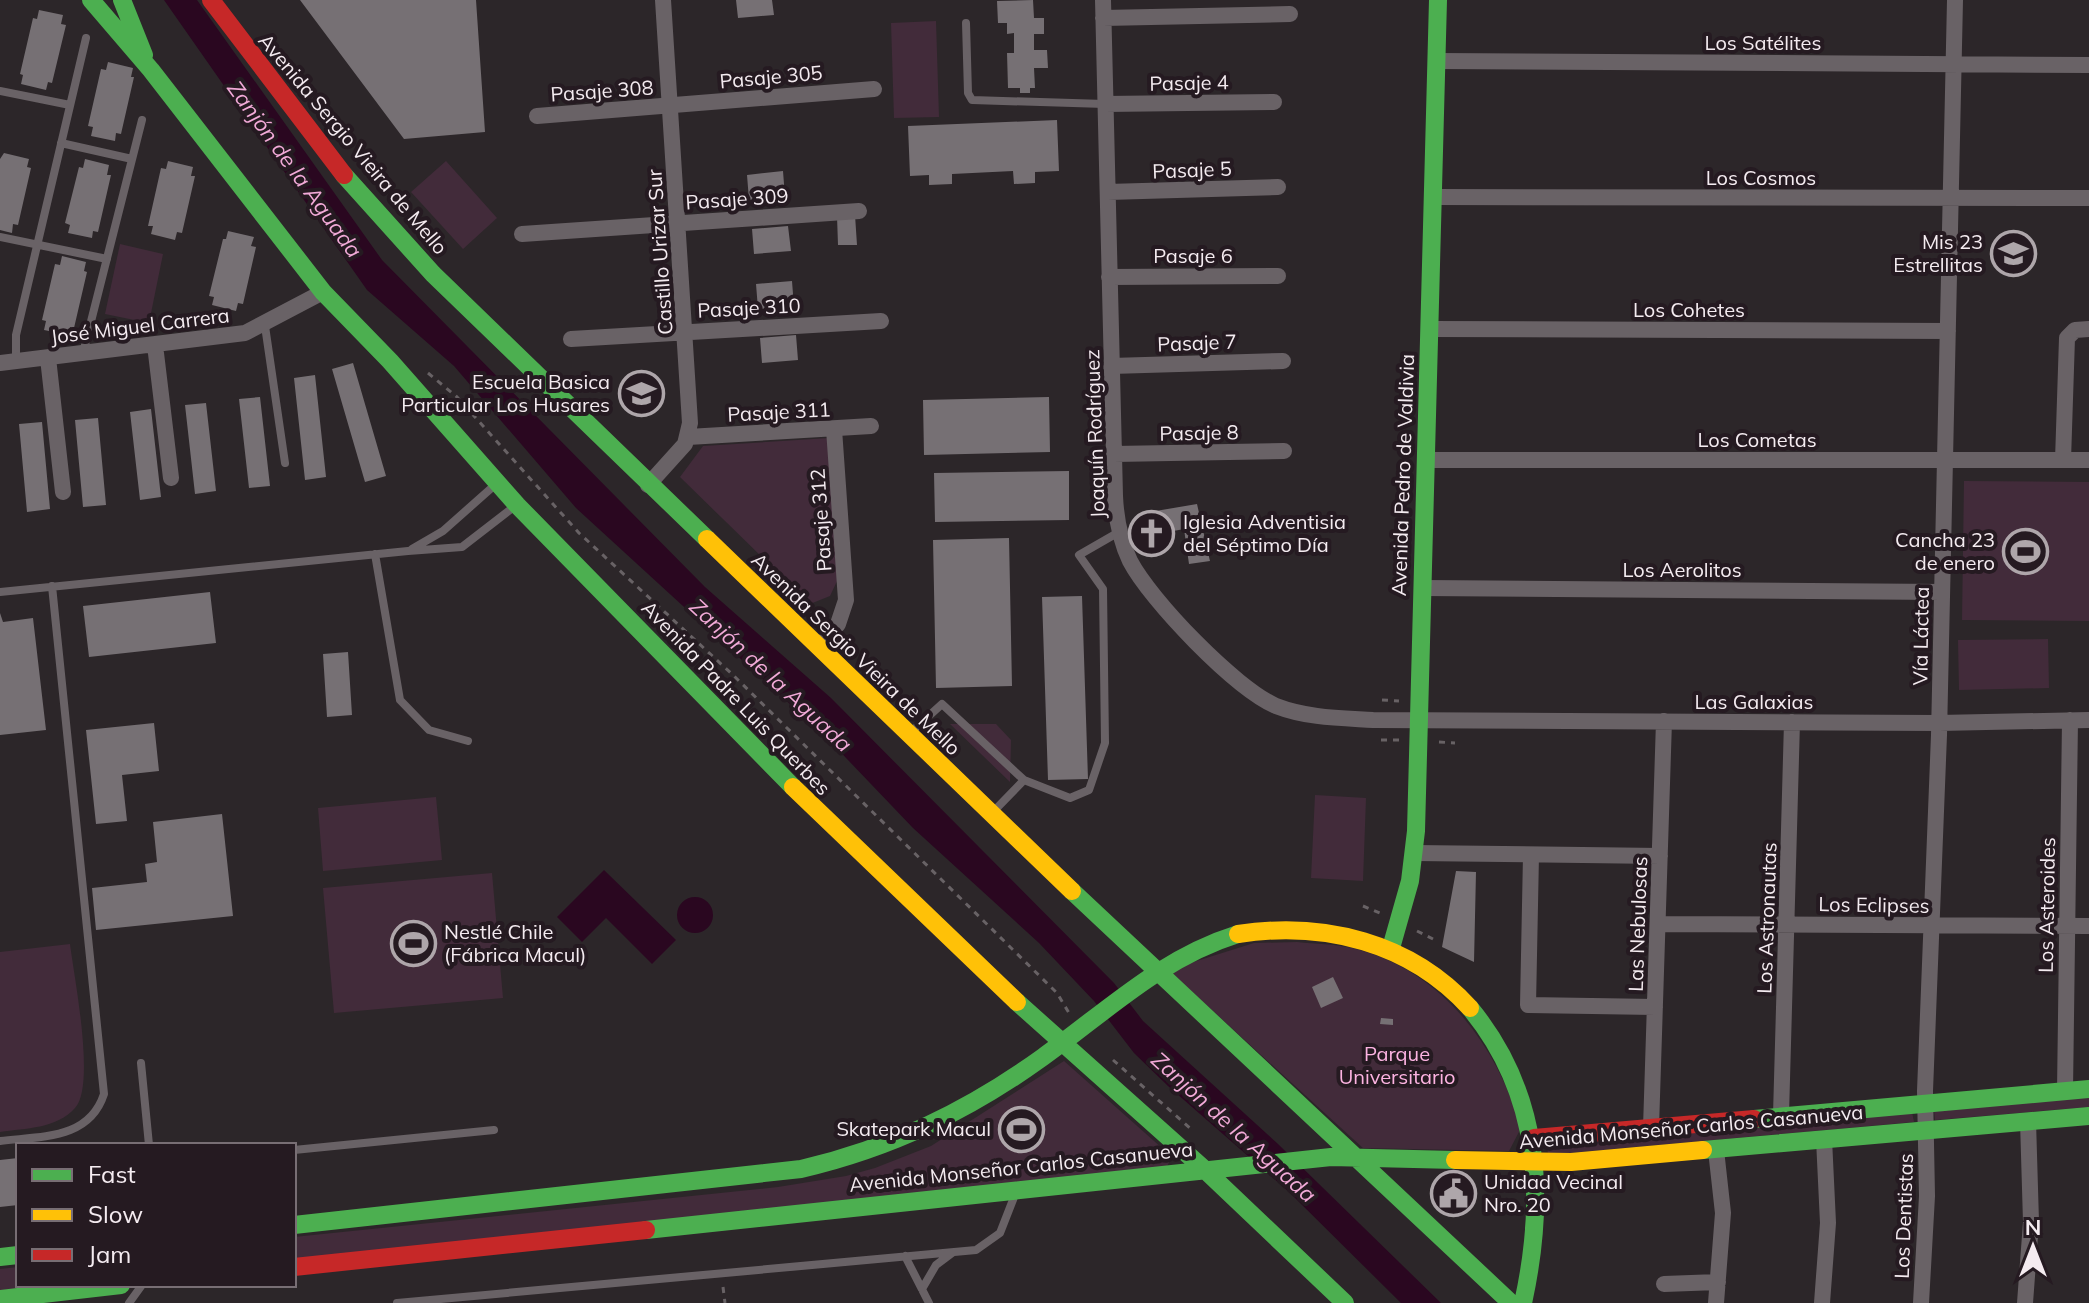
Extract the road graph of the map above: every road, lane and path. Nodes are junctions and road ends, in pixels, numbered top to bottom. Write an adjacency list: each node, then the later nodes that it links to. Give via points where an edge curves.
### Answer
1 (91, 0): 15 (main road)
2 (122, 0): 15 (main road)
3 (211, 0): 66 (main road, Avenida Sergio Vieira de Mello, via 410,251)
4 (663, 0): 21 (street, Castillo Urizar Sur)
5 (1103, 0): 9 (street, Joaquín Rodríguez)
6 (1438, 0): 12 (main road, Avenida Pedro de Valdivia)
7 (1955, 0): 13 (street, Vía Láctea)
8 (1290, 14): 9 (street)
9 (1103, 18): 19 (street, Joaquín Rodríguez)
10 (966, 23): 19 (lane, via 972,100)
11 (86, 38): 20 (lane)
12 (1436, 61): 13 (street, Los Satélites); 28 (main road, Avenida Pedro de Valdivia)
13 (1954, 64): 14 (street, Los Satélites); 29 (street, Vía Láctea)
14 (2089, 65)
15 (151, 70): 39 (main road, Avenida Padre Luis Querbes)
16 (874, 89): 21 (street, Pasaje 305)
17 (0, 91): 20 (lane)
18 (1274, 102): 19 (street, Pasaje 4)
19 (1105, 104): 27 (street, Joaquín Rodríguez)
20 (70, 105): 24 (lane)
21 (670, 106): 22 (street, Pasaje 308); 32 (street, Castillo Urizar Sur)
22 (537, 116)
23 (142, 120): 25 (lane)
24 (61, 143): 25 (lane); 35 (lane)
25 (132, 159): 36 (lane)
26 (1278, 187): 27 (street, Pasaje 5)
27 (1108, 192): 38 (street, Joaquín Rodríguez)
28 (1433, 197): 29 (street, Los Cosmos); 42 (main road, Avenida Pedro de Valdivia)
29 (1951, 198): 30 (street, Los Cosmos); 44 (street, Vía Láctea)
30 (2089, 198)
31 (859, 211): 32 (street, Pasaje 309)
32 (679, 223): 33 (street, Pasaje 309); 45 (street, Castillo Urizar Sur)
33 (522, 234)
34 (0, 237): 35 (lane)
35 (37, 244): 36 (lane); 51 (lane)
36 (107, 259): 48 (lane)
37 (1278, 276): 38 (street, Pasaje 6)
38 (1109, 277): 52 (street, Joaquín Rodríguez)
39 (323, 292): 41 (street, José Miguel Carrera); 53 (main road, Avenida Padre Luis Querbes)
40 (881, 321): 45 (street, Pasaje 310)
41 (265, 326): 47 (street, José Miguel Carrera); 63 (lane)
42 (1429, 329): 44 (street, Los Cohetes); 59 (main road, Avenida Pedro de Valdivia)
43 (2089, 329): 61 (street, via 2070,333 2066,344)
44 (1948, 331): 60 (street, Vía Láctea)
45 (686, 332): 46 (street, Pasaje 310); 56 (street, Castillo Urizar Sur)
46 (571, 339)
47 (155, 345): 48 (street, José Miguel Carrera); 64 (street)
48 (83, 354): 49 (street, José Miguel Carrera)
49 (48, 358): 51 (street, José Miguel Carrera); 67 (street)
50 (1283, 361): 52 (street, Pasaje 7)
51 (8, 362)
52 (1111, 366): 58 (street, Joaquín Rodríguez)
53 (404, 377): 65 (main road, Avenida Padre Luis Querbes); 98 (path, via 432,374 457,397 579,533 733,675 1057,993 1068,1009)
54 (871, 426): 55 (street, Pasaje 311)
55 (834, 429): 56 (street, Pasaje 311); 76 (street, Pasaje 312, via 846,600 838,624)
56 (688, 437): 66 (street)
57 (1284, 451): 58 (street, Pasaje 8)
58 (1114, 454): 69 (street, Joaquín Rodríguez)
59 (1426, 460): 60 (street, Los Cometas); 73 (main road, Avenida Pedro de Valdivia)
60 (1945, 460): 61 (street, Los Cometas); 75 (street, Vía Láctea)
61 (2063, 460): 62 (street, Los Cometas)
62 (2089, 460)
63 (285, 463)
64 (171, 478)
65 (497, 483): 68 (main road, Avenida Padre Luis Querbes); 70 (lane, via 443,531)
66 (648, 485): 76 (main road, Avenida Sergio Vieira de Mello)
67 (63, 492)
68 (517, 505): 70 (lane, via 462,547); 98 (main road, Avenida Padre Luis Querbes, via 829,824)
69 (1119, 532): 77 (street, Joaquín Rodríguez, via 1138,575 1160,603 1262,699 1315,716); 85 (lane, via 1079,555 1103,589 1105,743 1092,784 1084,794 1070,798)
70 (408, 551): 71 (lane)
71 (375, 554): 72 (lane); 84 (lane, via 400,700 429,730)
72 (52, 586): 74 (lane); 115 (lane, via 104,1094 92,1118 77,1129)
73 (1422, 588): 75 (street, Los Aerolitos); 77 (main road, Avenida Pedro de Valdivia)
74 (0, 592)
75 (1942, 592): 82 (street, Vía Láctea)
76 (819, 648): 83 (main road, Avenida Sergio Vieira de Mello)
77 (1419, 720): 80 (street, Las Galaxias); 87 (main road, Avenida Pedro de Valdivia)
78 (2070, 720): 79 (street, Las Galaxias); 82 (street, Las Galaxias); 93 (street, Los Asteroides)
79 (2089, 720)
80 (1664, 721): 81 (street, Las Galaxias); 89 (street, Las Nebulosas)
81 (1792, 722): 82 (street, Las Galaxias); 91 (street, Los Astronautas)
82 (1939, 723): 92 (street, Vía Láctea)
83 (909, 735): 85 (lane, via 942,704); 86 (main road, Avenida Sergio Vieira de Mello)
84 (468, 741)
85 (1024, 780): 86 (lane)
86 (991, 814): 96 (main road, Avenida Sergio Vieira de Mello)
87 (1414, 853): 88 (street); 95 (main road, Avenida Pedro de Valdivia)
88 (1531, 855): 89 (street); 97 (street, via 1528,1005)
89 (1660, 856): 90 (street, Las Nebulosas)
90 (1658, 924): 91 (street, Los Eclipses); 97 (street, Las Nebulosas)
91 (1787, 924): 92 (street, Los Eclipses); 105 (street, Los Astronautas)
92 (1932, 926): 93 (street, Los Eclipses); 103 (street, Vía Láctea)
93 (2067, 926): 94 (street, Los Eclipses); 102 (street, Los Asteroides)
94 (2089, 926)
95 (1391, 948): 96 (main road, Avenida Monseñor Carlos Casanueva, via 1323,931 1267,930 1213,941); 113 (main road, Avenida Monseñor Carlos Casanueva, via 1445,984 1479,1018 1518,1085)
96 (1156, 968): 98 (main road, Avenida Monseñor Carlos Casanueva); 119 (main road, Avenida Sergio Vieira de Mello)
97 (1655, 1007): 109 (street, Las Nebulosas)
98 (1073, 1035): 121 (main road, Avenida Padre Luis Querbes); 123 (main road, Avenida Monseñor Carlos Casanueva, via 962,1110 909,1138 856,1157 801,1169)
99 (1110, 1058): 112 (path)
100 (141, 1063): 116 (lane)
101 (2089, 1089): 102 (main road, Avenida Monseñor Carlos Casanueva)
102 (2065, 1091): 103 (main road, Avenida Monseñor Carlos Casanueva)
103 (1925, 1104): 105 (main road, Avenida Monseñor Carlos Casanueva); 110 (street, Vía Láctea)
104 (1155, 1107): 107 (path)
105 (1781, 1115): 109 (main road, Avenida Monseñor Carlos Casanueva)
106 (2089, 1116): 108 (main road, Avenida Monseñor Carlos Casanueva)
107 (1167, 1117)
108 (2028, 1121): 110 (main road, Avenida Monseñor Carlos Casanueva); 140 (street, via 2031,1222)
109 (1651, 1128): 113 (main road, Avenida Monseñor Carlos Casanueva)
110 (1926, 1129): 114 (main road, Avenida Monseñor Carlos Casanueva); 139 (street, Los Dentistas)
111 (494, 1130): 117 (lane)
112 (1195, 1134)
113 (1534, 1138): 120 (main road, Avenida Monseñor Carlos Casanueva)
114 (1824, 1139): 118 (main road, Avenida Monseñor Carlos Casanueva); 138 (street, via 1828,1223)
115 (0, 1141)
116 (149, 1143)
117 (296, 1150)
118 (1716, 1150): 120 (main road, Avenida Monseñor Carlos Casanueva); 127 (street, via 1723,1213)
119 (1359, 1157): 120 (main road, Avenida Monseñor Carlos Casanueva); 121 (main road, Avenida Monseñor Carlos Casanueva); 135 (main road, Avenida Sergio Vieira de Mello)
120 (1538, 1164): 136 (main road, Avenida Monseñor Carlos Casanueva, via 1537,1224)
121 (1204, 1169): 122 (main road, Avenida Monseñor Carlos Casanueva); 134 (main road, Avenida Padre Luis Querbes)
122 (1016, 1191): 124 (lane, via 997,1236 976,1250); 126 (main road, Avenida Monseñor Carlos Casanueva)
123 (296, 1225)
124 (957, 1251): 125 (lane); 130 (lane, via 936,1265)
125 (905, 1256): 130 (lane); 132 (lane)
126 (296, 1267)
127 (1718, 1282): 128 (street); 137 (street)
128 (1664, 1284)
129 (104, 1287): 131 (main road)
130 (922, 1289): 133 (lane)
131 (0, 1299)
132 (397, 1303)
133 (929, 1303)
134 (1345, 1303)
135 (1511, 1303)
136 (1523, 1303)
137 (1716, 1303)
138 (1822, 1303)
139 (1921, 1303)
140 (2025, 1303)

